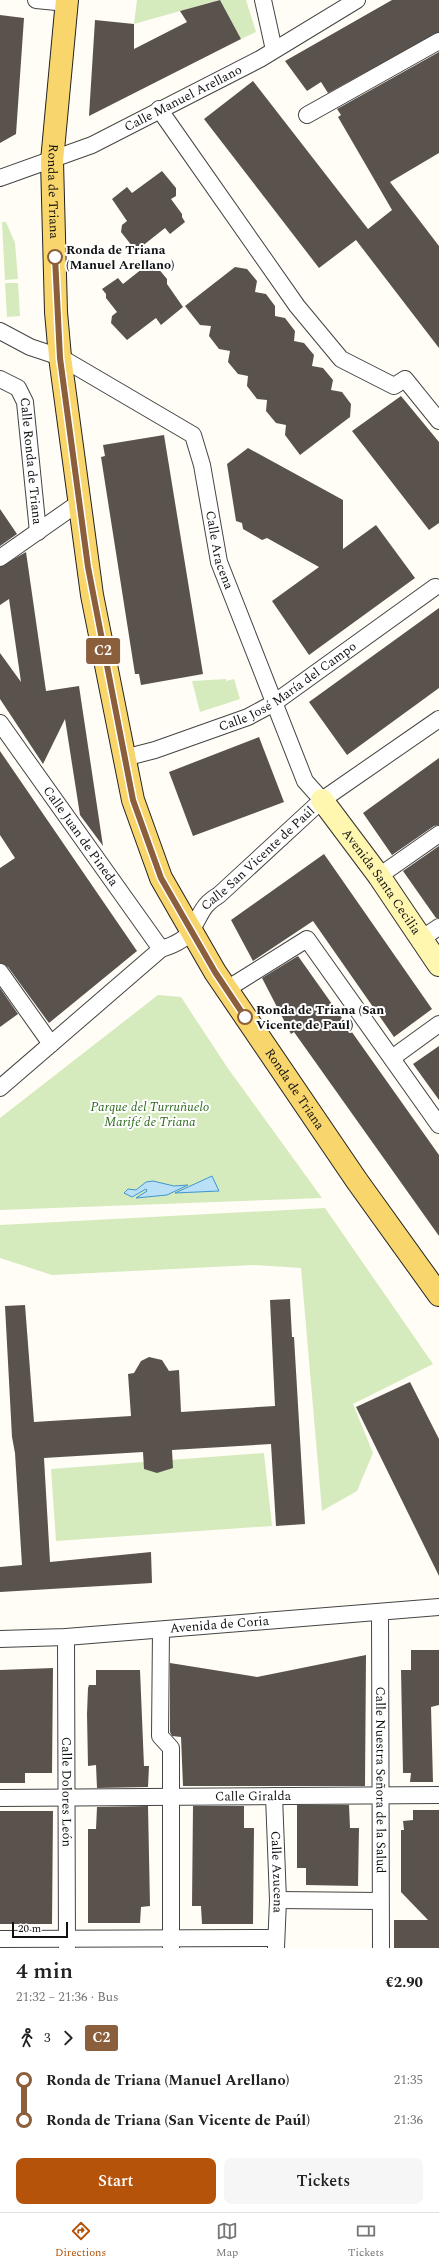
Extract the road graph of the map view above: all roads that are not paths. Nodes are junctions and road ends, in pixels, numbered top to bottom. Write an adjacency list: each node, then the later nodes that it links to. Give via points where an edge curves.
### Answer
1 (36, 0): 4 (street)
2 (262, 0): 6 (street)
3 (358, 0): 6 (street, Calle Manuel Arellano)
4 (67, 2): 9 (main road, Ronda de Triana)
5 (439, 41): 8 (street)
6 (274, 50): 7 (street, Calle Manuel Arellano)
7 (159, 109): 9 (street, Calle Manuel Arellano, via 92,145); 14 (street, via 297,306 341,359 394,386 406,379)
8 (307, 115)
9 (52, 161): 10 (street, Calle Manuel Arellano); 12 (main road, Ronda de Triana, via 56,312)
10 (0, 178)
11 (0, 331): 12 (street, Calle Aracena, via 30,347)
12 (60, 358): 15 (main road, Ronda de Triana); 19 (street, Calle Aracena, via 194,435 202,465 219,562)
13 (0, 379): 16 (street, Calle Ronda de Triana, via 18,388 25,402)
14 (439, 421)
15 (80, 502): 16 (street); 22 (main road, Ronda de Triana, via 92,595)
16 (38, 532): 17 (street)
17 (0, 558)
18 (435, 587): 19 (street, Calle José María del Campo)
19 (274, 703): 22 (street, Calle José María del Campo, via 248,717 155,750); 23 (street, Calle Aracena, via 305,781)
20 (439, 719): 23 (street, Calle San Vicente de Paúl)
21 (0, 723): 29 (street, Calle Juan de Pineda)
22 (124, 758): 27 (main road, Ronda de Triana, via 133,800 161,878)
23 (322, 800): 25 (street, Avenida Santa Cecilia); 27 (street, Calle San Vicente de Paúl, via 219,895 208,902 200,912)
24 (439, 834): 25 (street)
25 (379, 876): 28 (street, Avenida Santa Cecilia)
26 (439, 927): 28 (street)
27 (192, 931): 29 (street, Calle San Vicente de Paúl, via 174,945); 32 (main road, Ronda de Triana)
28 (421, 939): 30 (street, Avenida Santa Cecilia)
29 (160, 949): 34 (street, Calle San Vicente de Paúl)
30 (439, 965)
31 (0, 972): 34 (street)
32 (226, 989): 35 (street, via 307,939); 38 (main road, Ronda de Triana, via 357,1181)
33 (439, 1024): 35 (street)
34 (51, 1044): 36 (street, Calle San Vicente de Paúl)
35 (392, 1058): 37 (street)
36 (0, 1088)
37 (439, 1125)
38 (439, 1295)
39 (439, 1607): 40 (street, Avenida de Coria)
40 (380, 1612): 41 (street, Avenida de Coria); 47 (street, Calle Nuestra Señora de la Salud)
41 (161, 1630): 42 (street, Avenida de Coria); 46 (street, via 160,1736 171,1748)
42 (66, 1637): 43 (street, Avenida de Coria); 49 (street, Calle Dolores León)
43 (0, 1640)
44 (439, 1795): 47 (street, Calle Giralda)
45 (274, 1796): 46 (street, Calle Giralda); 47 (street, Calle Giralda); 50 (street, Calle Azucena)
46 (171, 1797): 49 (street, Calle Giralda); 54 (street)
47 (379, 1797): 51 (street, Calle Nuestra Señora de la Salud)
48 (0, 1798): 49 (street, Calle Giralda)
49 (67, 1798): 53 (street, Calle Dolores León)
50 (278, 1900): 51 (street); 55 (street, Calle Azucena)
51 (380, 1901): 56 (street, Calle Nuestra Señora de la Salud)
52 (0, 1939): 53 (street)
53 (67, 1943): 54 (street)
54 (170, 1943): 55 (street)
55 (276, 1943)
56 (381, 1948)

